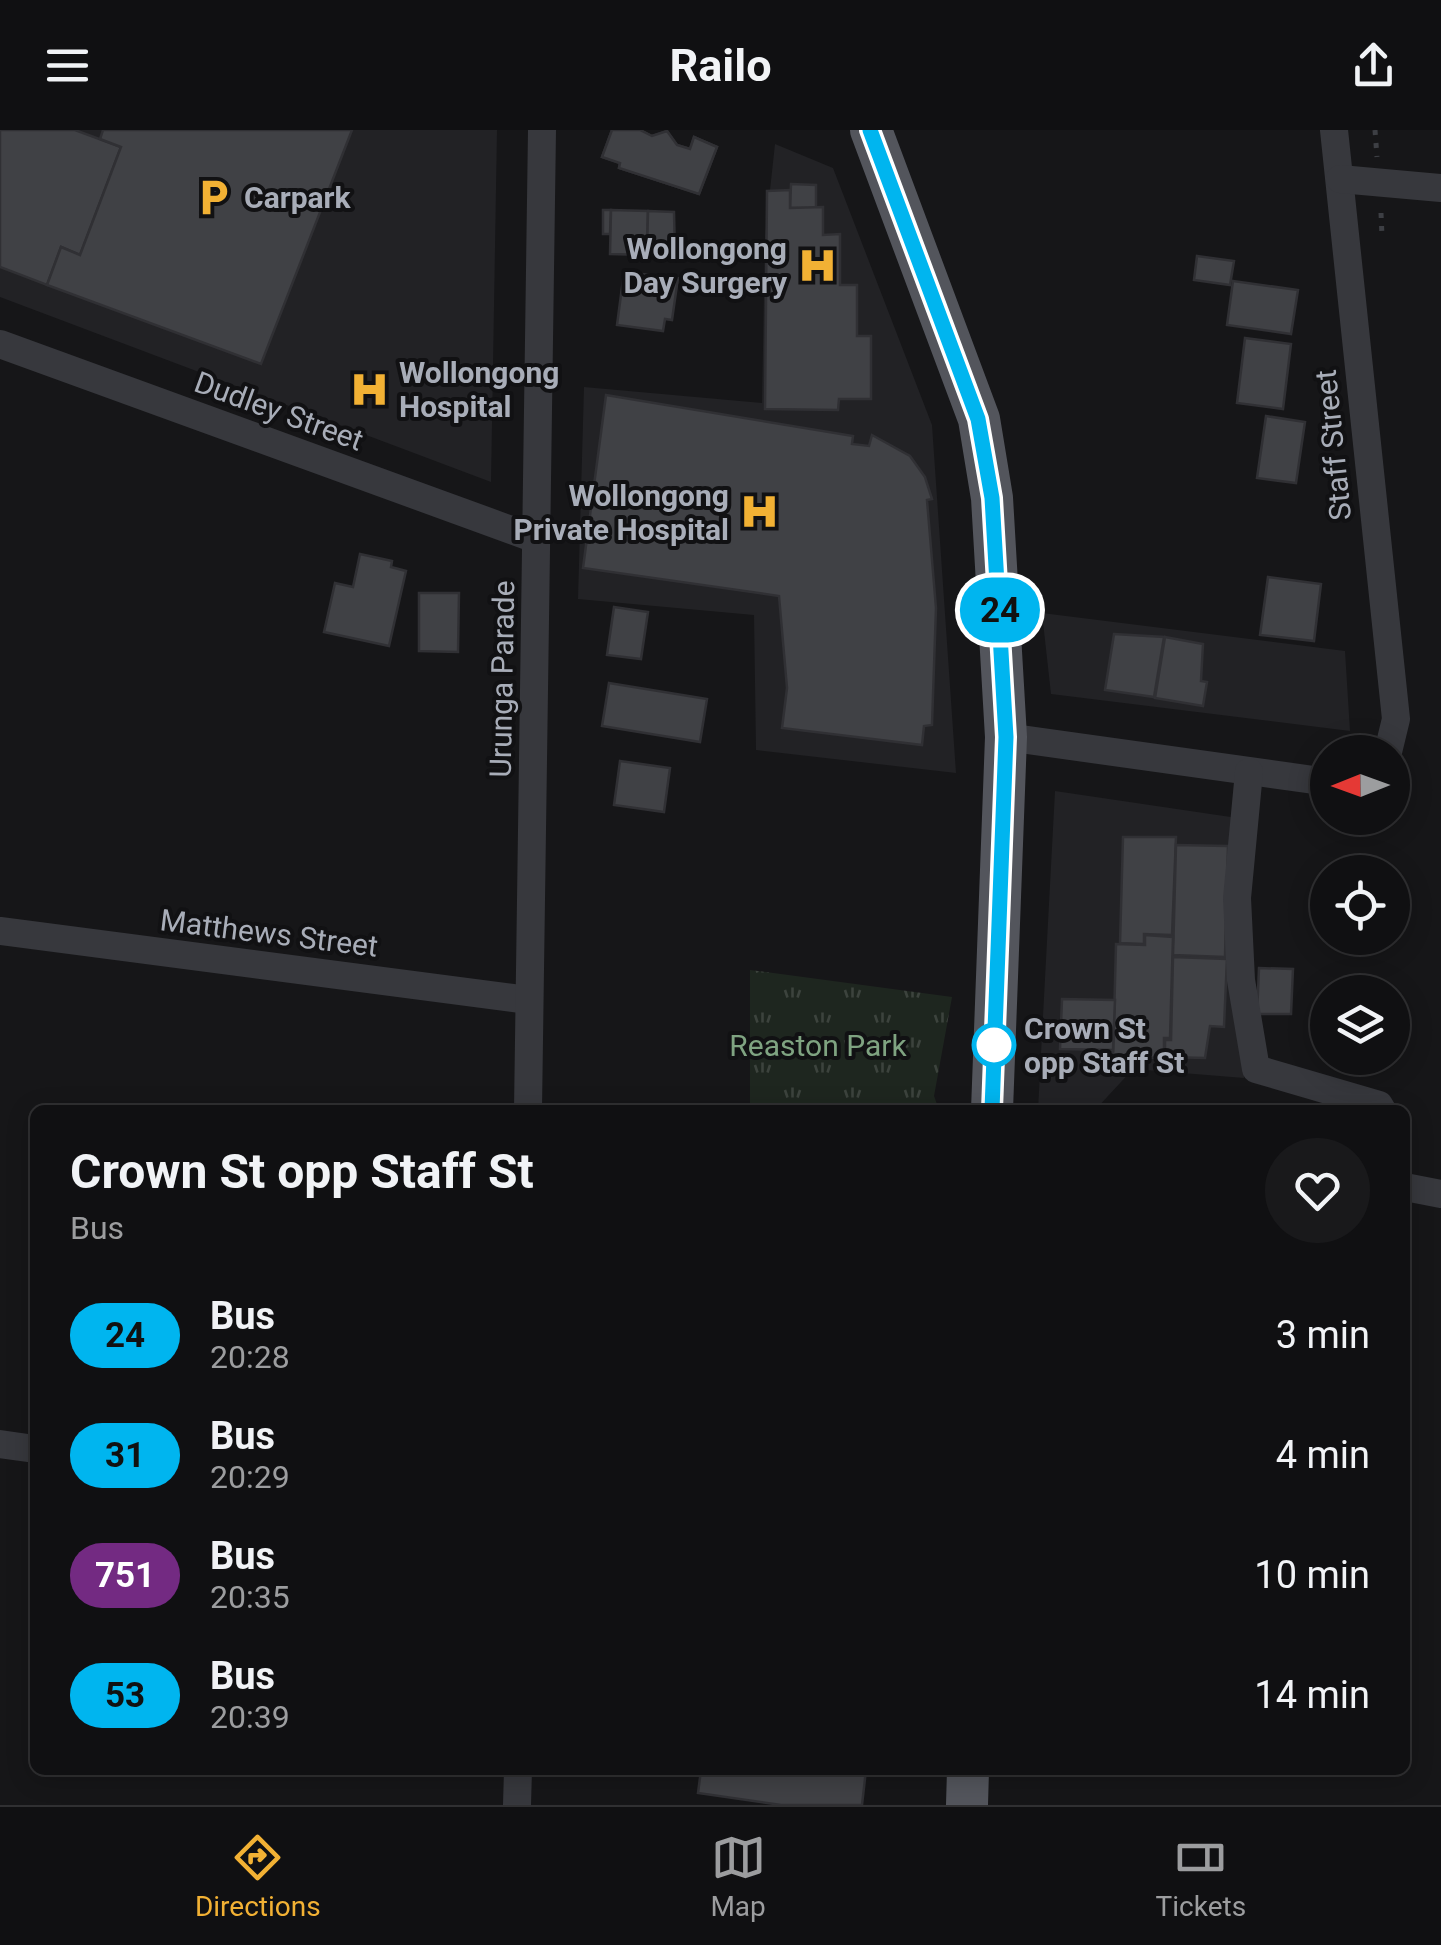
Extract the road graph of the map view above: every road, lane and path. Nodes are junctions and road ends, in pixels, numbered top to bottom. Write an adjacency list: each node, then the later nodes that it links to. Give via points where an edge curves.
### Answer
1 (542, 130): 7 (street, Urunga Parade)
2 (870, 130): 9 (main road, via 978,419 995,533)
3 (1334, 130): 4 (street, Staff Street)
4 (1340, 179): 5 (street); 8 (street, Staff Street, via 1396,720)
5 (1441, 188)
6 (0, 344): 7 (street, Dudley Street)
7 (536, 539): 13 (street, Urunga Parade)
8 (1392, 735)
9 (1006, 737): 10 (street); 15 (main road)
10 (1248, 772): 11 (street); 16 (street, via 1237,898 1240,980 1256,1069)
11 (1310, 780)
12 (0, 930): 13 (street, Matthews Street)
13 (529, 1000): 14 (street, Urunga Parade)
14 (528, 1105)
15 (992, 1105)
16 (1376, 1105)
17 (1410, 1188): 18 (street)
18 (1441, 1194)
19 (0, 1444): 20 (street)
20 (30, 1447)
21 (518, 1775): 23 (street)
22 (968, 1775): 24 (main road)
23 (517, 1805)
24 (967, 1805)

